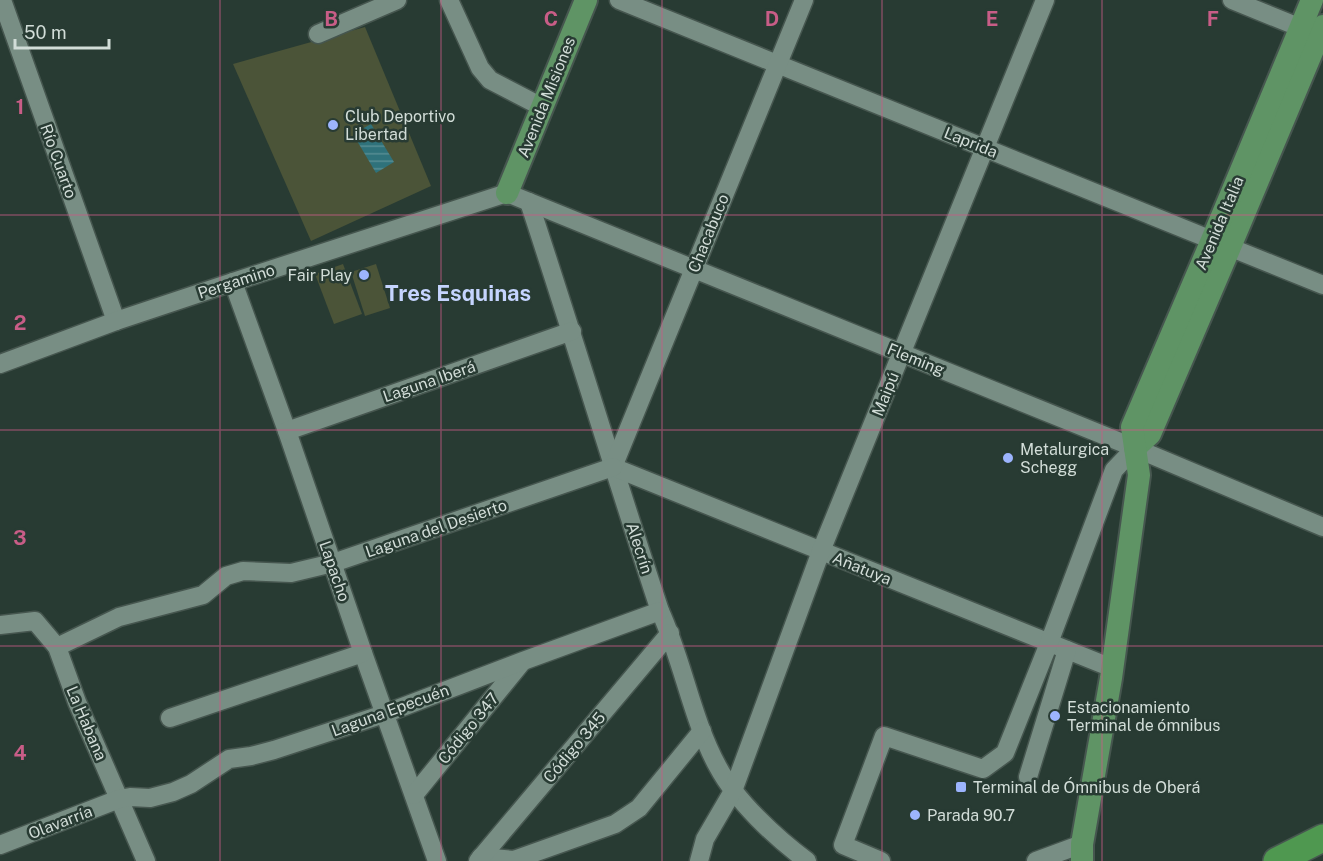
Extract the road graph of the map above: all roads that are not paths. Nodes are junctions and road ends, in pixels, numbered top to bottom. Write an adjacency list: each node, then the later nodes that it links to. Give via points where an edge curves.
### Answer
1 (2, 0): 21 (street, Río Cuarto)
2 (397, 0): 11 (street)
3 (449, 0): 13 (street, via 480,68 490,80)
4 (586, 0): 13 (main road, Avenida Misiones)
5 (619, 0): 12 (street, Laprida)
6 (804, 0): 12 (street, Chacabuco)
7 (1045, 0): 14 (street, Maipú)
8 (1232, 0): 10 (street)
9 (1312, 0): 10 (main road, Avenida Italia)
10 (1317, 31): 17 (main road, Avenida Italia)
11 (318, 34)
12 (777, 64): 14 (street, Laprida); 18 (street, Chacabuco)
13 (542, 107): 15 (main road, Avenida Misiones)
14 (985, 148): 17 (street, Laprida); 23 (street, Maipú)
15 (507, 193): 16 (street, Fleming); 19 (street, Pergamino)
16 (529, 202): 18 (street, Fleming); 22 (street, Alecrín)
17 (1221, 243): 20 (street, Laprida); 26 (main road, Avenida Italia, via 1150,434)
18 (694, 269): 23 (street, Fleming); 27 (street, Chacabuco)
19 (233, 282): 21 (street, Pergamino); 25 (street, Lapacho)
20 (1323, 285)
21 (116, 321): 24 (street, Pergamino)
22 (572, 332): 25 (street, Laguna Iberá); 27 (street, Alecrín)
23 (901, 353): 26 (street, Fleming); 29 (street, Maipú)
24 (0, 364)
25 (287, 430): 30 (street, Lapacho)
26 (1135, 448): 28 (street, Fleming); 34 (street, Avenida Italia, via 1114,470); 39 (main road, via 1139,475)
27 (613, 467): 29 (street, Añatuya); 30 (street, Laguna del Desierto); 31 (street, Alecrín)
28 (1323, 527)
29 (821, 551): 34 (street, Añatuya); 44 (street, Maipú)
30 (333, 563): 35 (street, Laguna del Desierto, via 291,573 243,571 226,576 203,595 118,617); 37 (street, Lapacho)
31 (660, 611): 33 (street, Alecrín); 38 (street, Laguna Epecuén)
32 (0, 625): 35 (street, La Habana, via 35,621)
33 (670, 633): 42 (street, Alecrín); 50 (street, Código 345)
34 (1049, 643): 36 (street, Añatuya); 55 (street, Avenida Italia, via 1005,753 982,770 884,736 843,845)
35 (57, 647): 46 (street, La Habana)
36 (1067, 650): 39 (street, Añatuya); 43 (street)
37 (363, 653): 40 (street, Lapacho); 41 (street)
38 (523, 661): 40 (street, Laguna Epecuén); 45 (street, Código 347)
39 (1112, 668): 49 (main road)
40 (384, 714): 45 (street, Lapacho); 46 (street, Laguna Epecuén, via 274,750 229,759 173,792)
41 (170, 718)
42 (702, 731): 44 (street, Alecrín); 50 (street, via 639,808 615,824 514,860)
43 (1028, 777)
44 (733, 791): 53 (street, Maipú, via 705,839); 54 (street, Alecrín, via 773,833)
45 (414, 795): 52 (street, Lapacho)
46 (119, 799): 48 (street, Olavarría); 51 (street, La Habana)
47 (1323, 838): 57 (highway)
48 (0, 845)
49 (1078, 856): 56 (street)
50 (480, 859)
51 (146, 861)
52 (437, 861)
53 (699, 861)
54 (807, 861)
55 (881, 861)
56 (1036, 861)
57 (1277, 861)

